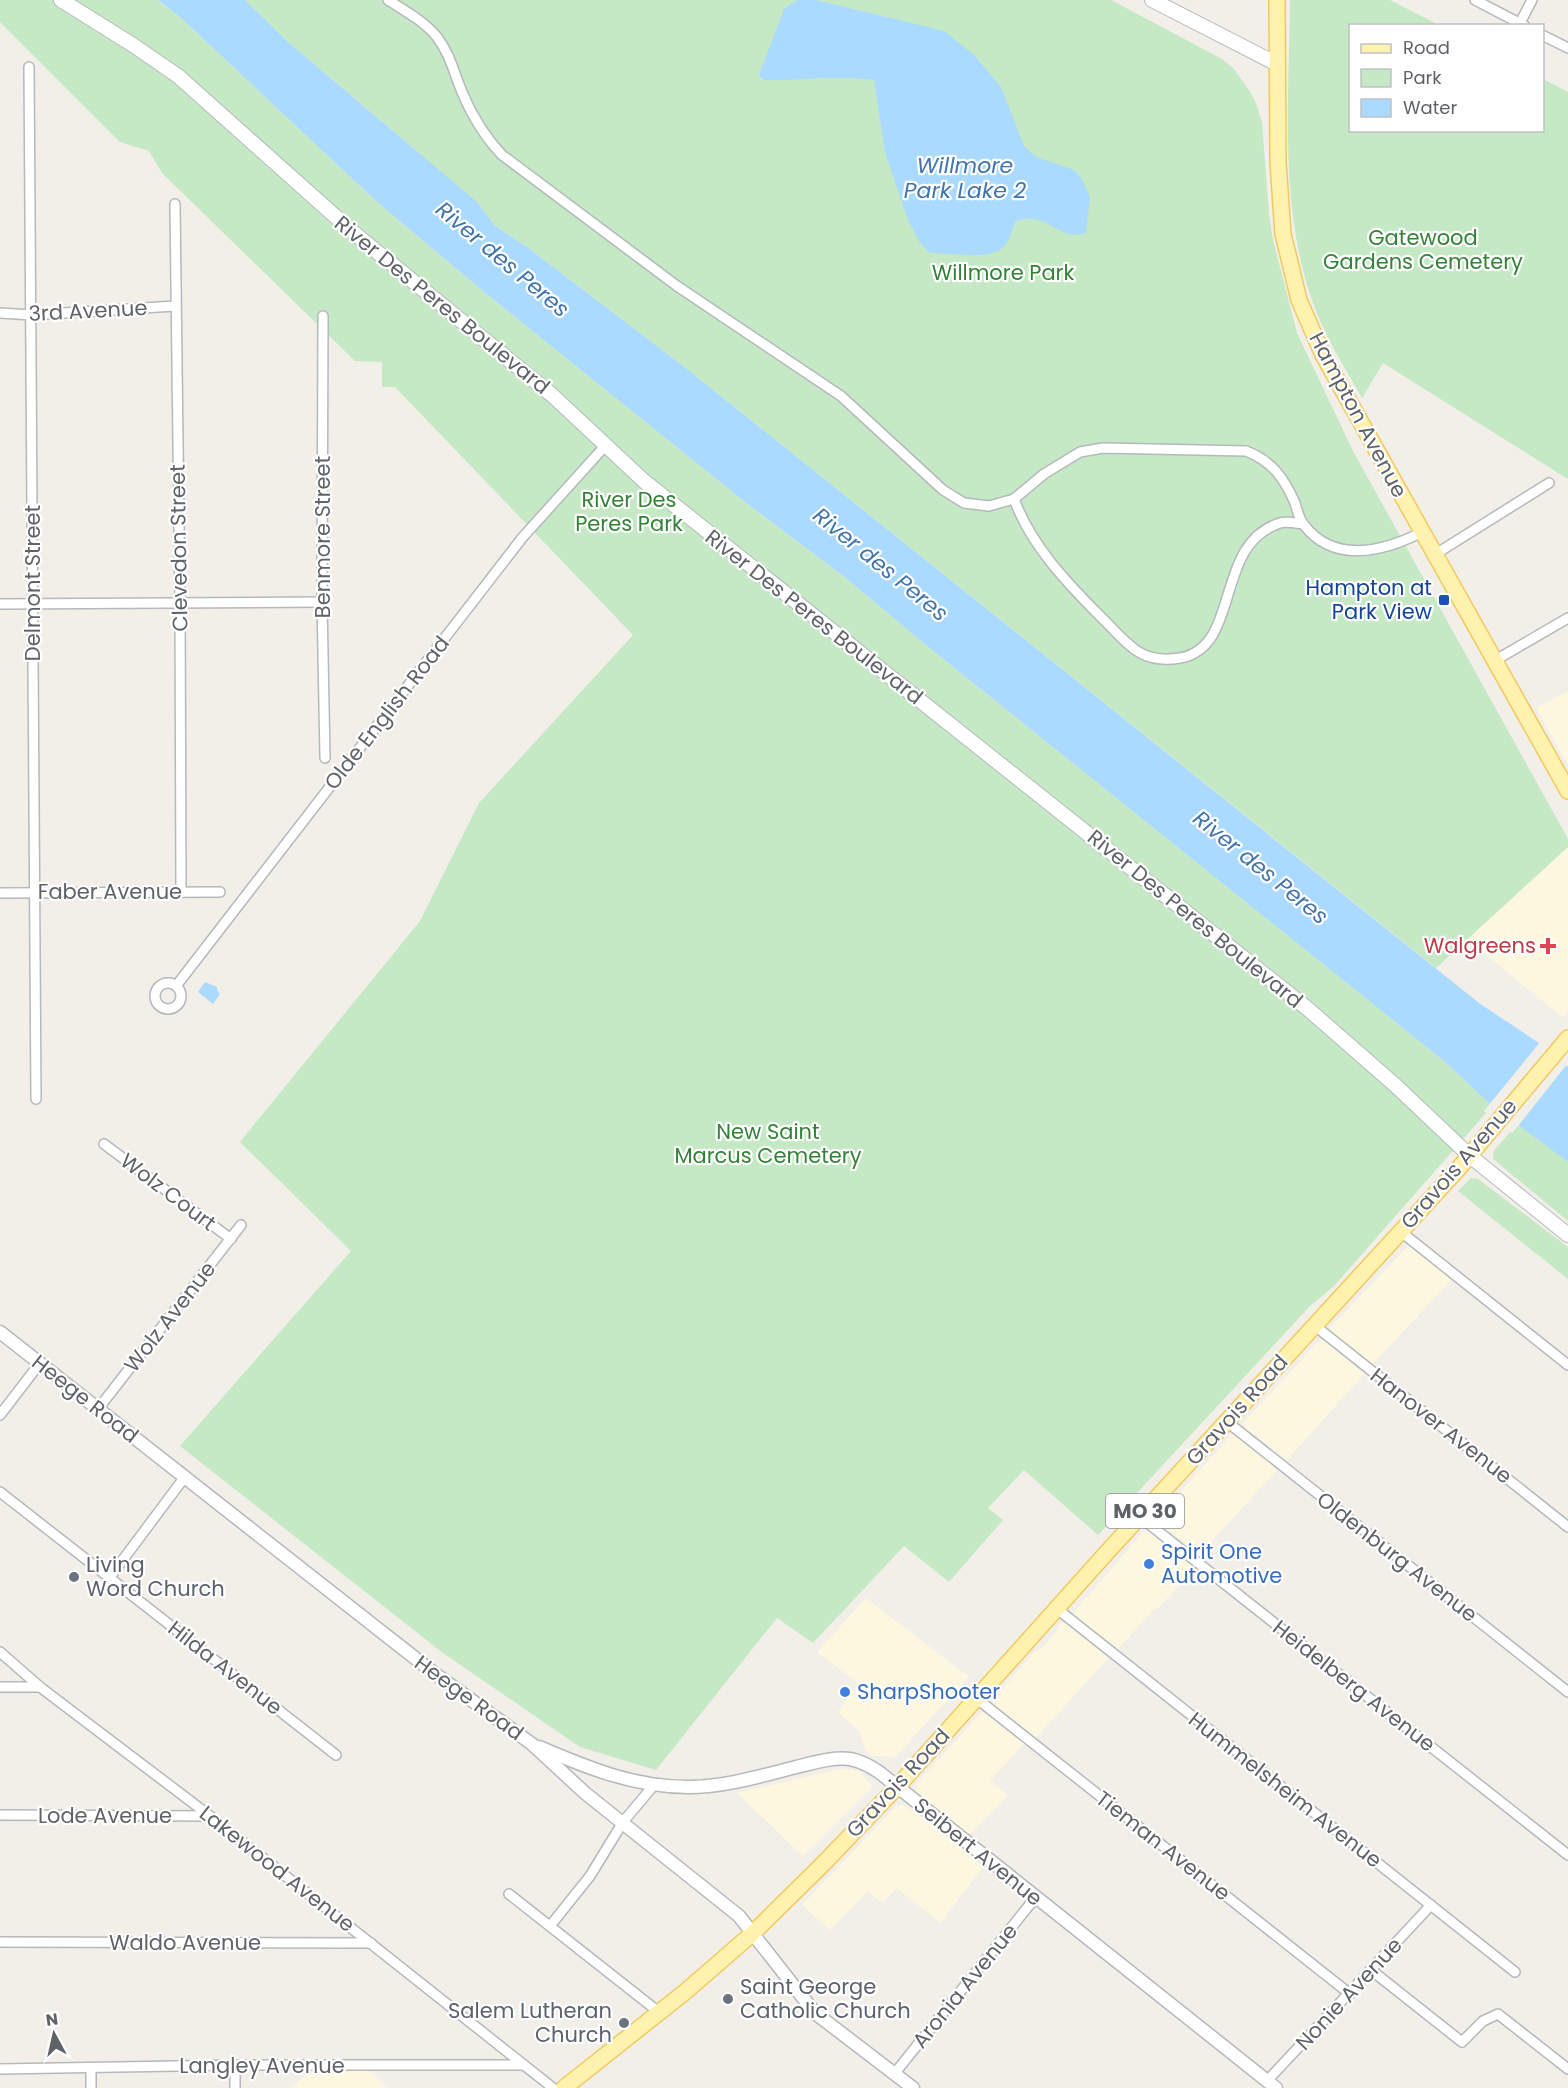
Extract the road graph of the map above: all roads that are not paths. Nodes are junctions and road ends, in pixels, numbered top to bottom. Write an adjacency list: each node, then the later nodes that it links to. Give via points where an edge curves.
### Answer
1 (61, 0): 17 (main road, River Des Peres Boulevard, via 178,76 328,212 537,383)
2 (388, 0): 19 (street, via 436,36 454,66 481,129 516,168 678,286 842,396 943,490 964,503 989,506)
3 (1152, 0): 10 (main road)
4 (1277, 0): 10 (main road, Hampton Avenue)
5 (1475, 0): 7 (street)
6 (1532, 0): 7 (street)
7 (1522, 24)
8 (1544, 36): 9 (street)
9 (1568, 48)
10 (1277, 64): 21 (main road, Hampton Avenue, via 1280,207 1287,258 1299,300 1323,355)
11 (29, 67): 15 (street, Delmont Street)
12 (175, 204): 13 (street, Clevedon Street)
13 (176, 306): 15 (street, 3rd Avenue); 24 (street, Clevedon Street)
14 (0, 313): 15 (street, 3rd Avenue)
15 (32, 315): 26 (street, Delmont Street)
16 (323, 316): 23 (street, Benmore Street)
17 (605, 446): 35 (street, Olde English Road, via 522,538); 39 (main road, River Des Peres Boulevard, via 655,490 1300,1002)
18 (1549, 483): 22 (street)
19 (1014, 499): 20 (street, via 1080,452 1103,448 1246,451 1266,461 1284,479); 20 (street, via 1054,568 1138,653 1160,661 1197,652 1210,641 1240,557 1259,534 1281,522)
20 (1303, 524): 21 (street, via 1326,546 1349,551 1372,550)
21 (1422, 532): 22 (main road, Hampton Avenue)
22 (1434, 555): 28 (main road, Hampton Avenue)
23 (322, 602): 24 (street); 29 (street, Benmore Street)
24 (180, 603): 26 (street); 31 (street, Clevedon Street)
25 (0, 604): 26 (street)
26 (33, 604): 32 (street, Delmont Street)
27 (1568, 618): 28 (street)
28 (1494, 661): 30 (main road, Hampton Avenue)
29 (325, 758)
30 (1568, 791)
31 (181, 891): 32 (street, Faber Avenue); 33 (street, Faber Avenue)
32 (35, 892): 34 (street, Faber Avenue); 37 (street, Delmont Street)
33 (220, 892)
34 (0, 893)
35 (176, 986)
36 (1565, 1042): 39 (main road, Gravois Avenue / MO 30)
37 (36, 1099)
38 (104, 1144): 43 (street, Wolz Court)
39 (1470, 1156): 41 (main road, Gravois Avenue / MO 30); 42 (main road, River Des Peres Boulevard)
40 (241, 1225): 43 (street, Wolz Avenue)
41 (1400, 1231): 44 (main road, Gravois Avenue / MO 30); 48 (street)
42 (1568, 1235)
43 (231, 1239): 49 (street, Wolz Avenue)
44 (1348, 1288): 45 (main road, Gravois Road / MO 30)
45 (1314, 1325): 51 (main road, Gravois Road / MO 30); 55 (street, Hanover Avenue)
46 (0, 1332): 47 (street, Heege Road)
47 (40, 1363): 49 (street, Heege Road); 50 (street)
48 (1568, 1365)
49 (98, 1409): 52 (street, Heege Road)
50 (0, 1414)
51 (1227, 1421): 54 (main road, Gravois Road / MO 30); 61 (street, Oldenburg Avenue)
52 (184, 1478): 56 (street); 63 (street, Heege Road, via 434,1673)
53 (0, 1492): 56 (street, Hilda Avenue)
54 (1140, 1517): 57 (main road, Gravois Road / MO 30); 70 (street, Heidelberg Avenue)
55 (1568, 1527)
56 (110, 1577): 64 (street, Hilda Avenue)
57 (1056, 1608): 62 (main road, Gravois Road / MO 30); 73 (street, Hummelsheim Avenue)
58 (0, 1652): 60 (street, Lakewood Avenue)
59 (0, 1687): 60 (street)
60 (40, 1687): 68 (street, Lakewood Avenue)
61 (1568, 1692)
62 (976, 1698): 66 (main road, Gravois Road / MO 30); 80 (street, Tieman Avenue)
63 (532, 1744): 65 (street, Seibert Avenue, via 591,1769); 69 (street, Heege Road)
64 (336, 1755)
65 (654, 1785): 66 (street, Seibert Avenue, via 710,1785 842,1758 869,1766); 69 (street)
66 (897, 1787): 72 (street, Seibert Avenue); 75 (main road, Gravois Road / MO 30)
67 (0, 1815): 68 (street, Lode Avenue)
68 (210, 1816): 77 (street, Lakewood Avenue)
69 (623, 1822): 74 (street, via 590,1876); 75 (street, Heege Road, via 739,1916)
70 (1568, 1855)
71 (509, 1894): 74 (street)
72 (1035, 1898): 87 (street, Aronia Avenue); 88 (street, Seibert Avenue)
73 (1431, 1905): 78 (street, Nonie Avenue); 79 (street, Hummelsheim Avenue)
74 (550, 1926): 81 (street)
75 (753, 1933): 81 (main road, Gravois Road / MO 30); 87 (street, Heege Road, via 815,2013)
76 (0, 1942): 77 (street, Waldo Avenue)
77 (370, 1943): 83 (street, Lakewood Avenue)
78 (1371, 1970): 80 (street, Nonie Avenue); 86 (street, via 1462,2042 1483,2021 1498,2014)
79 (1515, 1972)
80 (1350, 1994): 88 (street, Nonie Avenue)
81 (660, 2013): 92 (main road, Gravois Road / MO 30)
82 (235, 2065): 83 (street, Langley Avenue); 85 (street, Langley Avenue); 90 (street)
83 (524, 2065): 91 (street, Lakewood Avenue)
84 (0, 2068): 85 (street, Langley Avenue)
85 (90, 2069): 89 (street)
86 (1568, 2069)
87 (895, 2073): 93 (street, Heege Road)
88 (1272, 2085)
89 (91, 2088)
90 (235, 2088)
91 (552, 2088)
92 (564, 2088)
93 (913, 2088)

